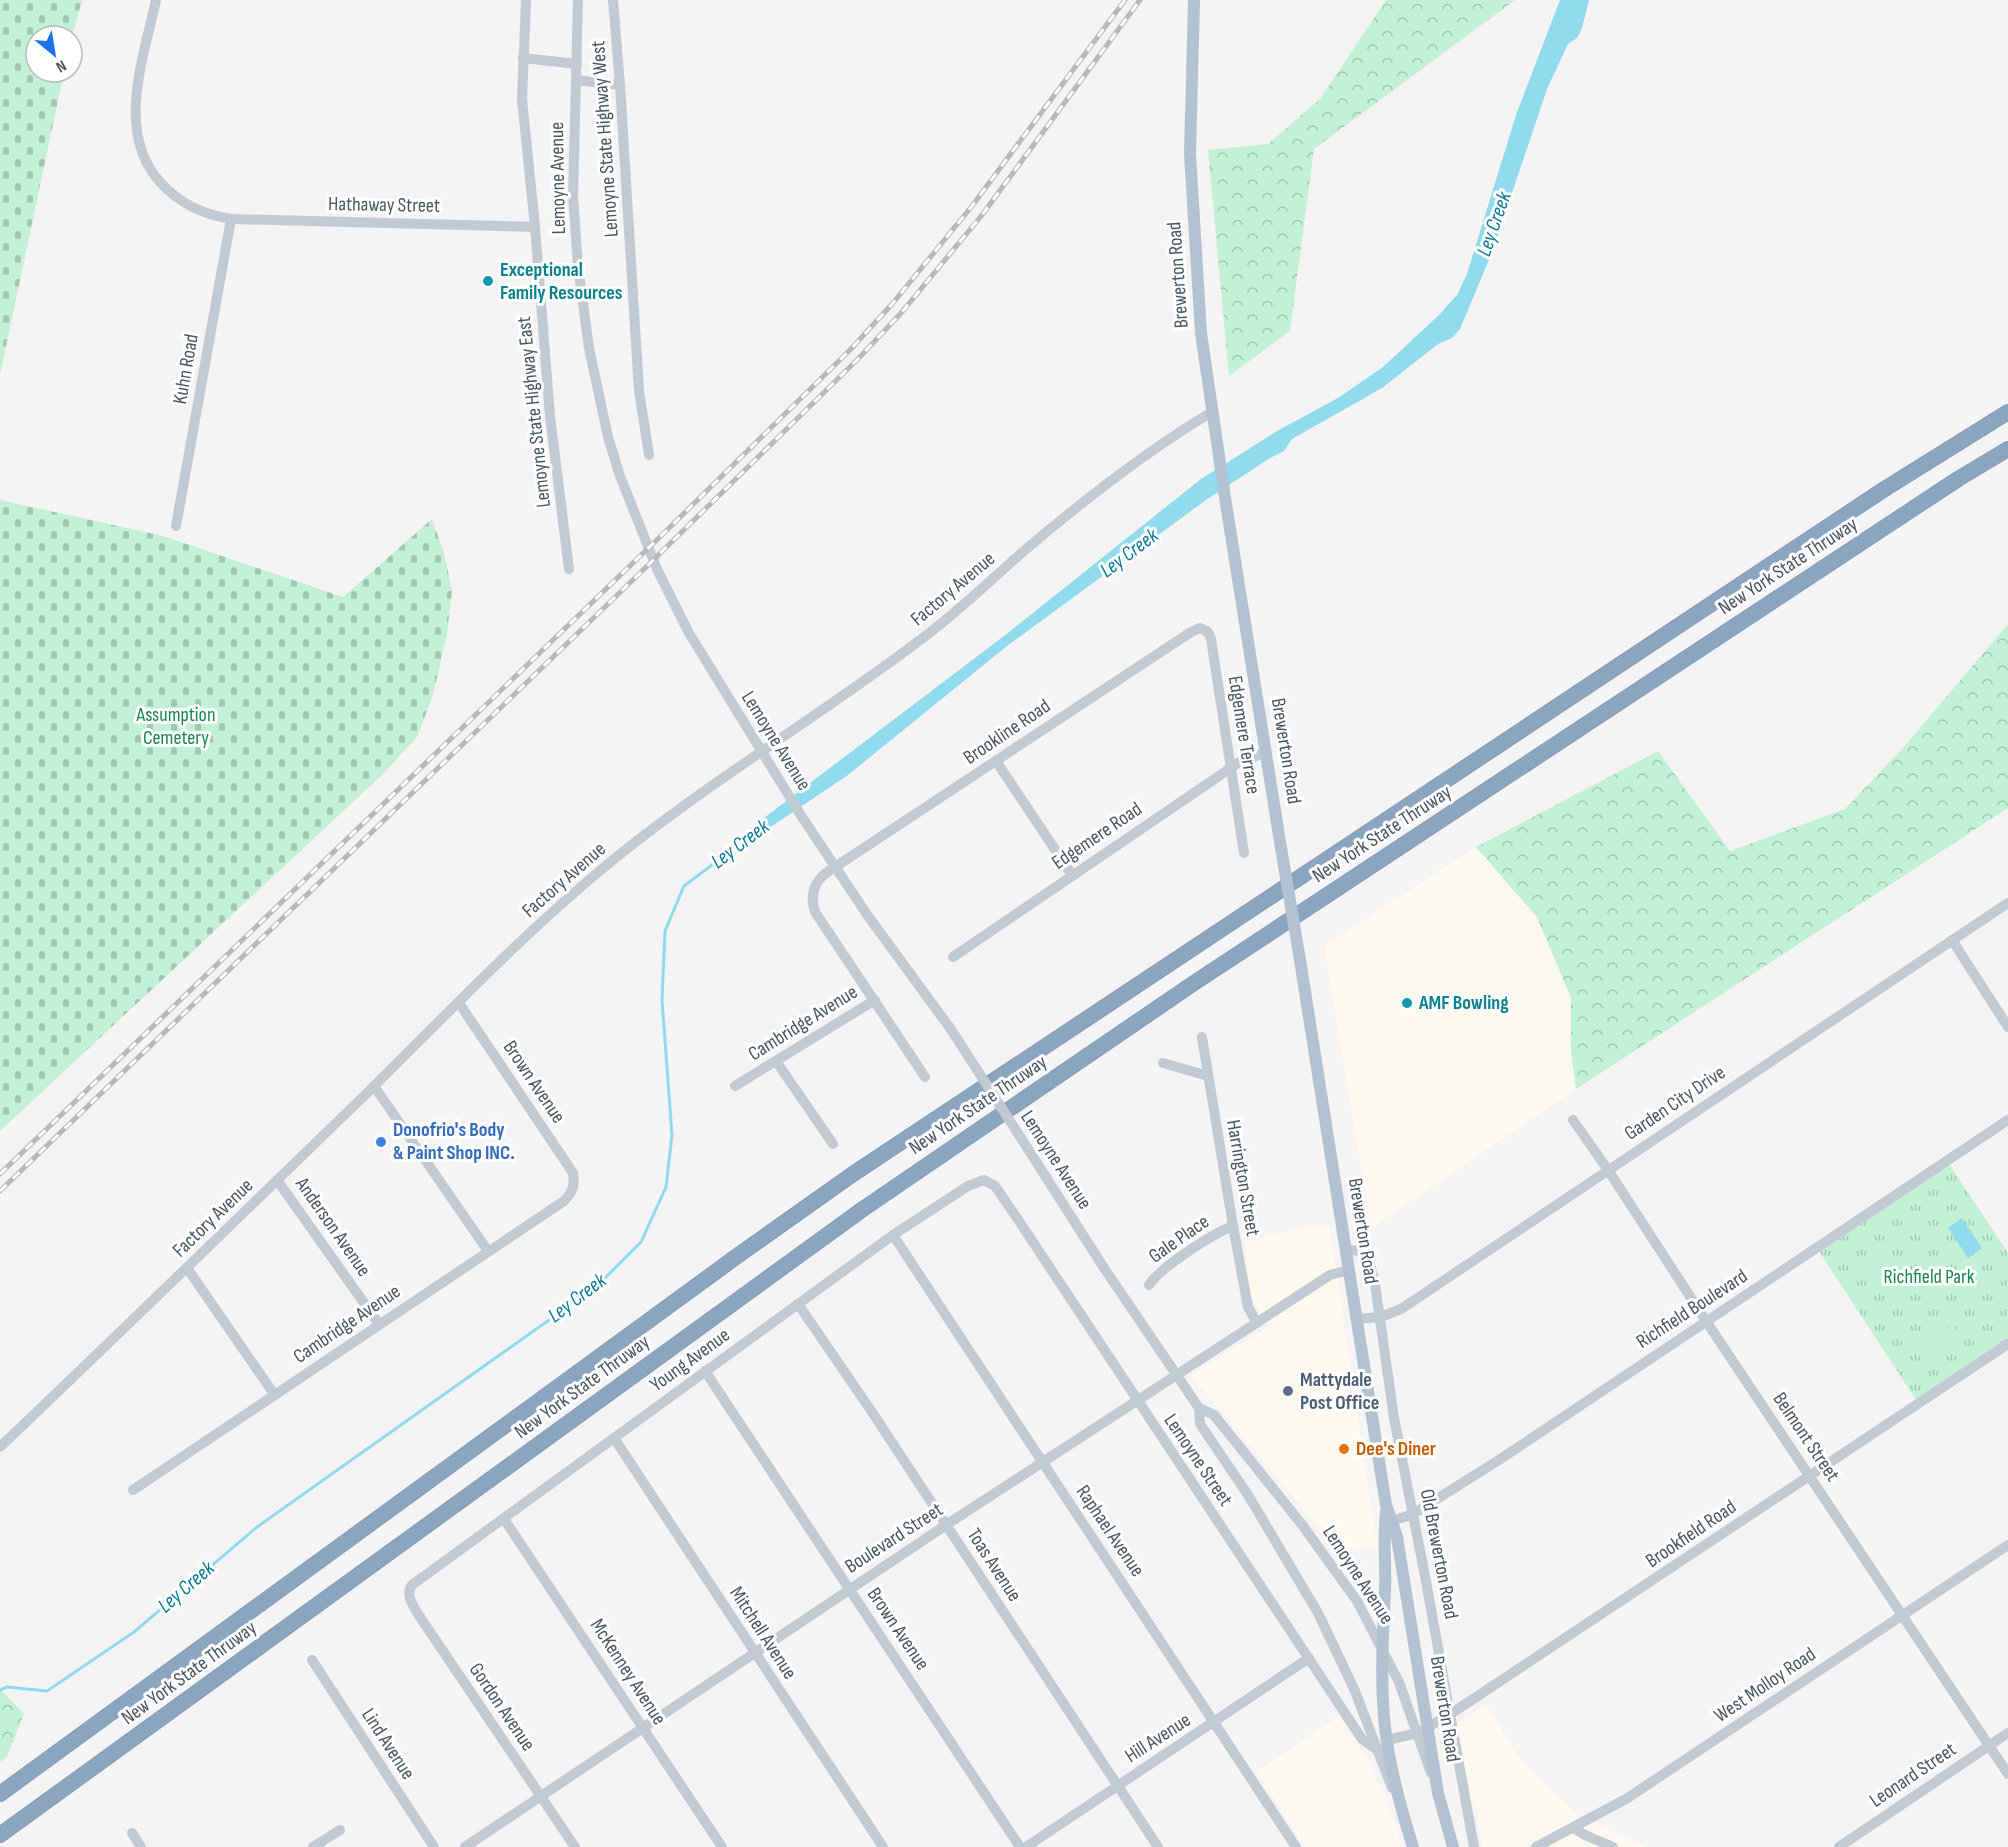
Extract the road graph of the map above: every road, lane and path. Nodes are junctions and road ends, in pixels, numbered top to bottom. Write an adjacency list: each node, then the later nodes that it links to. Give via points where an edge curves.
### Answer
1 (156, 0): 10 (street, Hathaway Street, via 135,107 140,148 152,173 171,195 189,207)
2 (525, 0): 6 (street, Lemoyne State Highway East)
3 (578, 0): 7 (street, Lemoyne Avenue)
4 (613, 0): 9 (street, Lemoyne State Highway West)
5 (1194, 0): 12 (main road, Brewerton Road, via 1190,154 1201,333)
6 (523, 58): 7 (street); 11 (street, Lemoyne State Highway East, via 522,99)
7 (577, 64): 8 (street, Lemoyne Avenue)
8 (576, 80): 9 (street); 19 (street, Lemoyne Avenue, via 573,196 578,266 589,348 608,437 657,569 689,633)
9 (620, 85): 15 (street, Lemoyne State Highway West, via 639,391)
10 (231, 219): 11 (street, Hathaway Street); 16 (street, Kuhn Road)
11 (535, 226): 17 (street, Lemoyne State Highway East, via 550,416)
12 (1212, 412): 19 (street, Factory Avenue, via 1181,430 1087,500 908,650); 20 (main road, Brewerton Road)
13 (2008, 412): 93 (highway, New York State Thruway, via 1883,490 853,1174)
14 (2008, 449): 99 (highway, New York State Thruway, via 1194,984 862,1209)
15 (650, 455)
16 (176, 526)
17 (569, 569)
18 (1200, 628): 21 (street, Brookline Road); 22 (street, Edgemere Terrace, via 1211,639)
19 (762, 750): 24 (street, Lemoyne Avenue); 30 (street, Factory Avenue, via 594,875)
20 (1266, 752): 22 (street, Edgemere Road); 48 (main road, Brewerton Road, bridge)
21 (996, 761): 24 (street, Brookline Road); 25 (street)
22 (1231, 768): 23 (street, Edgemere Terrace); 25 (street, Edgemere Road)
23 (1244, 852)
24 (836, 867): 29 (street, Cambridge Avenue, via 816,882 812,904); 61 (street, Lemoyne Avenue, bridge, via 950,1028)
25 (1072, 876): 28 (street, Edgemere Road)
26 (2008, 903): 27 (street, Garden City Drive)
27 (1952, 940): 31 (street); 42 (street, Garden City Drive)
28 (952, 957)
29 (875, 1000): 33 (street, Cambridge Avenue); 36 (street)
30 (459, 1003): 37 (street, Factory Avenue); 44 (street, Brown Avenue, via 573,1173)
31 (2008, 1027)
32 (1202, 1037): 35 (street, Harrington Street)
33 (776, 1061): 38 (street, Cambridge Avenue); 41 (street)
34 (1163, 1063): 35 (street)
35 (1208, 1076): 46 (street, Harrington Street)
36 (925, 1077)
37 (374, 1086): 43 (street, Factory Avenue); 49 (street)
38 (735, 1086)
39 (1573, 1120): 42 (street, Belmont Street)
40 (2008, 1120): 56 (street, Richfield Boulevard)
41 (833, 1144)
42 (1608, 1170): 54 (street, Garden City Drive, via 1401,1310); 56 (street, Belmont Street)
43 (278, 1180): 50 (street, Factory Avenue); 58 (street, Anderson Avenue)
44 (575, 1183): 49 (street, Cambridge Avenue, via 564,1201)
45 (995, 1186): 47 (street, Young Avenue, via 984,1180 976,1182); 63 (street, Lemoyne Street)
46 (1233, 1226): 52 (street, Gale Place, via 1164,1269); 57 (street, Harrington Street, via 1248,1307)
47 (893, 1235): 53 (street, Young Avenue); 67 (street, Raphael Avenue)
48 (1346, 1250): 51 (main road, Brewerton Road); 54 (street, Old Brewerton Road, via 1363,1251 1368,1256)
49 (488, 1251): 58 (street, Cambridge Avenue)
50 (187, 1268): 62 (street); 66 (street, Factory Avenue)
51 (1349, 1270): 55 (main road, Brewerton Road); 57 (street, Boulevard Street, via 1330,1275)
52 (1149, 1285)
53 (798, 1304): 60 (street, Young Avenue); 74 (street, Toas Avenue)
54 (1380, 1317): 55 (street, Garden City Drive); 71 (street, Old Brewerton Road)
55 (1357, 1319): 70 (main road, Brewerton Road)
56 (1706, 1321): 68 (street, Belmont Street); 71 (street, Richfield Boulevard)
57 (1257, 1323): 61 (street, Boulevard Street)
58 (379, 1324): 62 (street, Cambridge Avenue)
59 (2008, 1344): 68 (street, Brookfield Road)
60 (705, 1371): 65 (street, Young Avenue); 77 (street, Brown Avenue)
61 (1175, 1375): 63 (street, Boulevard Street); 64 (street, Lemoyne Avenue)
62 (274, 1394): 69 (street, Cambridge Avenue)
63 (1137, 1400): 67 (street, Boulevard Street); 81 (street, Lemoyne Street)
64 (1199, 1408): 79 (street, Lemoyne Avenue, via 1214,1415 1303,1526 1357,1601); 90 (street, Lemoyne Avenue, via 1200,1424 1248,1495 1318,1613 1355,1691)
65 (614, 1438): 72 (street, Young Avenue); 80 (street, Mitchell Avenue)
66 (0, 1447)
67 (1042, 1462): 74 (street, Boulevard Street); 84 (street, Raphael Avenue)
68 (1810, 1475): 78 (street, Belmont Street); 83 (street, Brookfield Road)
69 (133, 1490)
70 (1386, 1505): 73 (main road, Brewerton Road); 79 (main road, Brewerton Road)
71 (1413, 1514): 73 (street, Richfield Boulevard); 83 (street, Old Brewerton Road)
72 (504, 1519): 76 (street, Young Avenue); 85 (street, McKenney Avenue)
73 (1392, 1521): 86 (main road, Brewerton Road)
74 (946, 1525): 77 (street, Boulevard Street); 92 (street, Toas Avenue)
75 (2008, 1545): 78 (street, West Molloy Road)
76 (412, 1585): 94 (street, Gordon Avenue, via 409,1598 418,1614)
77 (849, 1589): 80 (street, Boulevard Street); 107 (street, Brown Avenue)
78 (1902, 1616): 89 (street, Belmont Street); 96 (street, West Molloy Road, via 1626,1799)
79 (1382, 1646): 86 (street, Lemoyne Avenue); 88 (main road, Brewerton Road)
80 (755, 1652): 85 (street, Boulevard Street); 106 (street, Mitchell Avenue)
81 (1309, 1658): 84 (street, Hill Avenue); 90 (street, Lemoyne Street, via 1362,1739)
82 (312, 1660): 102 (street, Lind Avenue)
83 (1449, 1715): 86 (street, Brookfield Road); 113 (street, Old Brewerton Road)
84 (1215, 1722): 92 (street, Hill Avenue); 110 (street, Raphael Avenue)
85 (643, 1727): 94 (street, Boulevard Street); 105 (street, McKenney Avenue)
86 (1423, 1731): 88 (street, Brookfield Road); 112 (main road, Brewerton Road)
87 (2008, 1733): 89 (street, Leonard Street)
88 (1387, 1740): 95 (main road, Brewerton Road)
89 (1989, 1746): 91 (street, Belmont Street); 116 (street, Leonard Street)
90 (1376, 1749): 95 (street, Lemoyne Avenue)
91 (2008, 1774)
92 (1118, 1786): 108 (street, Hill Avenue); 109 (street, Toas Avenue)
93 (0, 1794)
94 (540, 1797): 103 (street, Boulevard Street); 104 (street, Gordon Avenue)
95 (1402, 1813): 111 (main road, Brewerton Road)
96 (1574, 1828): 114 (street, West Molloy Road); 115 (street)
97 (340, 1830): 101 (street)
98 (132, 1833): 100 (street)
99 (0, 1835)
100 (141, 1847)
101 (313, 1847)
102 (434, 1847)
103 (465, 1847)
104 (574, 1847)
105 (722, 1847)
106 (883, 1847)
107 (1020, 1847)
108 (1026, 1847)
109 (1158, 1847)
110 (1296, 1847)
111 (1413, 1847)
112 (1453, 1847)
113 (1474, 1847)
114 (1536, 1847)
115 (1613, 1847)
116 (1839, 1847)

